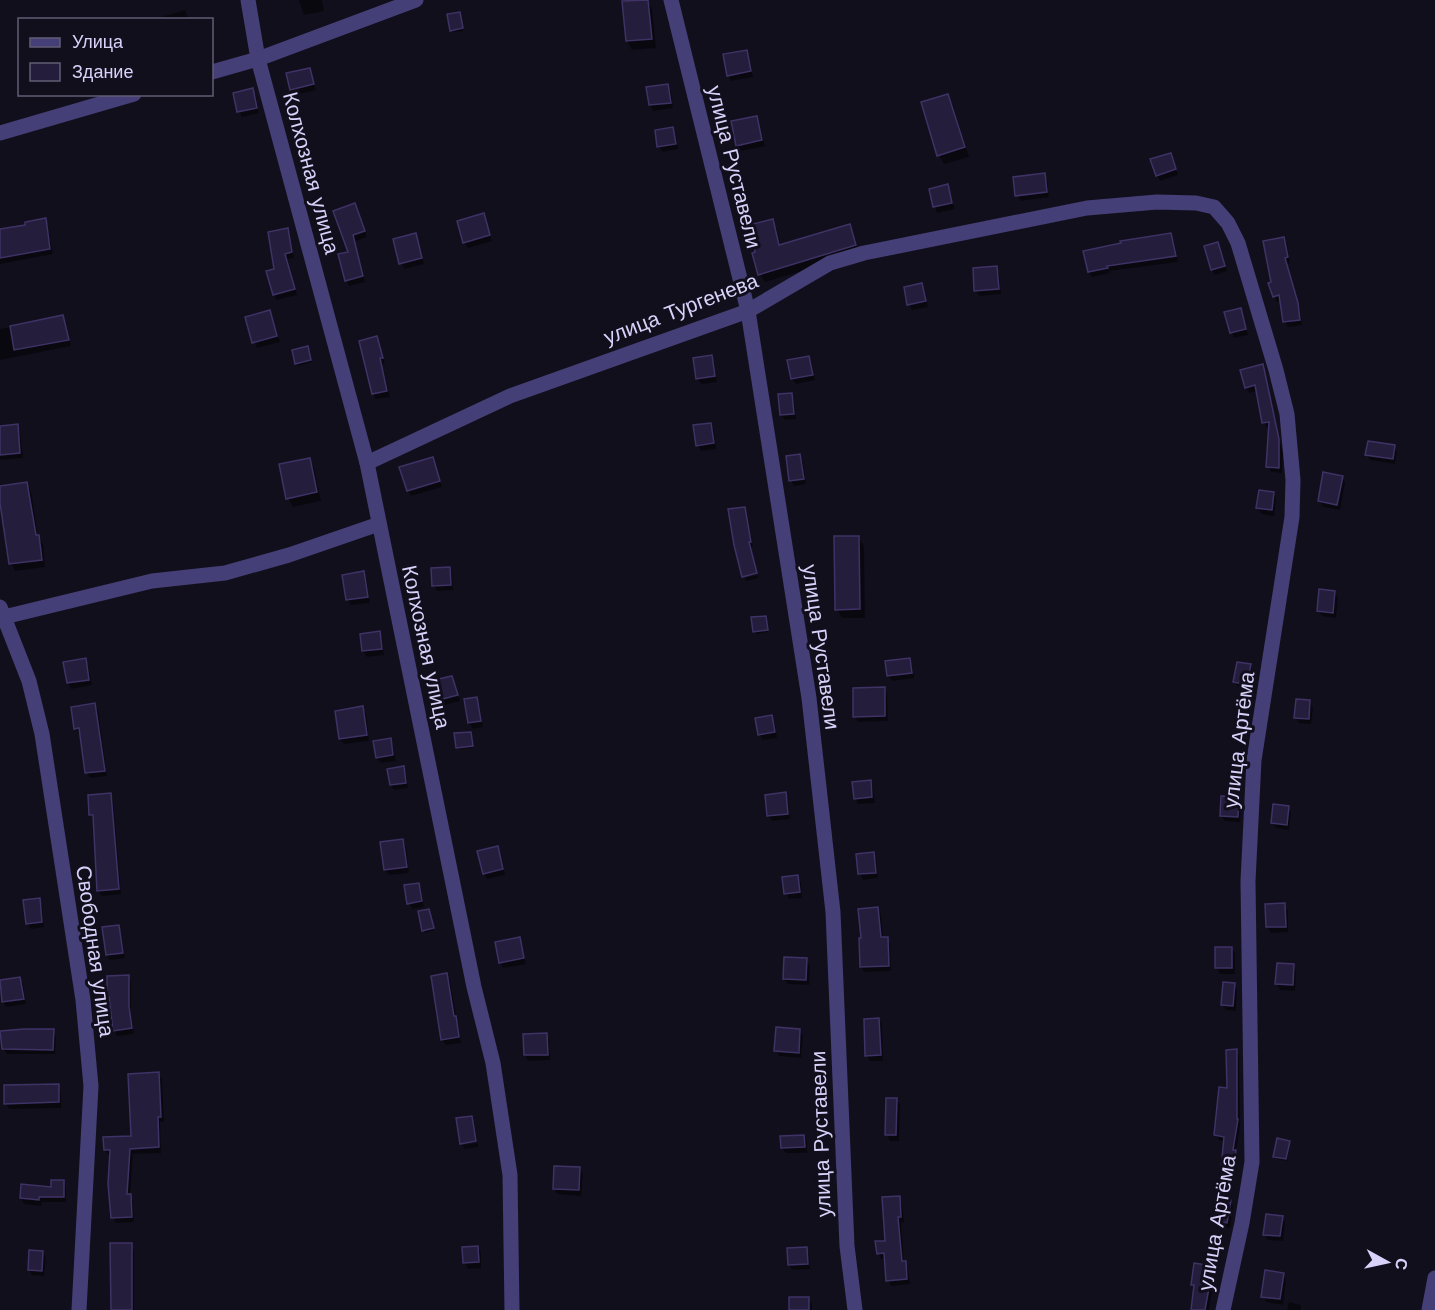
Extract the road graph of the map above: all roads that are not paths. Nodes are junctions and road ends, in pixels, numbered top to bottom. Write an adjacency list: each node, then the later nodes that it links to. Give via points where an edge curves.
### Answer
1 (248, 0): 4 (street, Колхозная улица)
2 (416, 0): 4 (street)
3 (671, 0): 9 (street, улица Руставели)
4 (258, 59): 5 (street); 10 (street, Колхозная улица)
5 (213, 72)
6 (127, 96): 7 (street)
7 (0, 133)
8 (1196, 203): 9 (street, улица Тургенева, via 1087,208 864,253 830,263); 17 (street, улица Артёма, via 1214,207 1238,243 1287,414 1293,480 1292,517 1254,771 1248,881 1252,1162)
9 (748, 311): 10 (street, улица Тургенева, via 510,396); 16 (street, улица Руставели, via 808,698 833,912 847,1246)
10 (367, 463): 11 (street, Колхозная улица)
11 (379, 524): 12 (street, via 225,573 152,581); 15 (street, Колхозная улица, via 504,1124 510,1175)
12 (2, 612): 14 (street, Свободная улица, via 29,681 42,734 83,1000 91,1086)
13 (1435, 1278): 18 (street)
14 (79, 1310)
15 (512, 1310)
16 (855, 1310)
17 (1223, 1310)
18 (1429, 1310)

